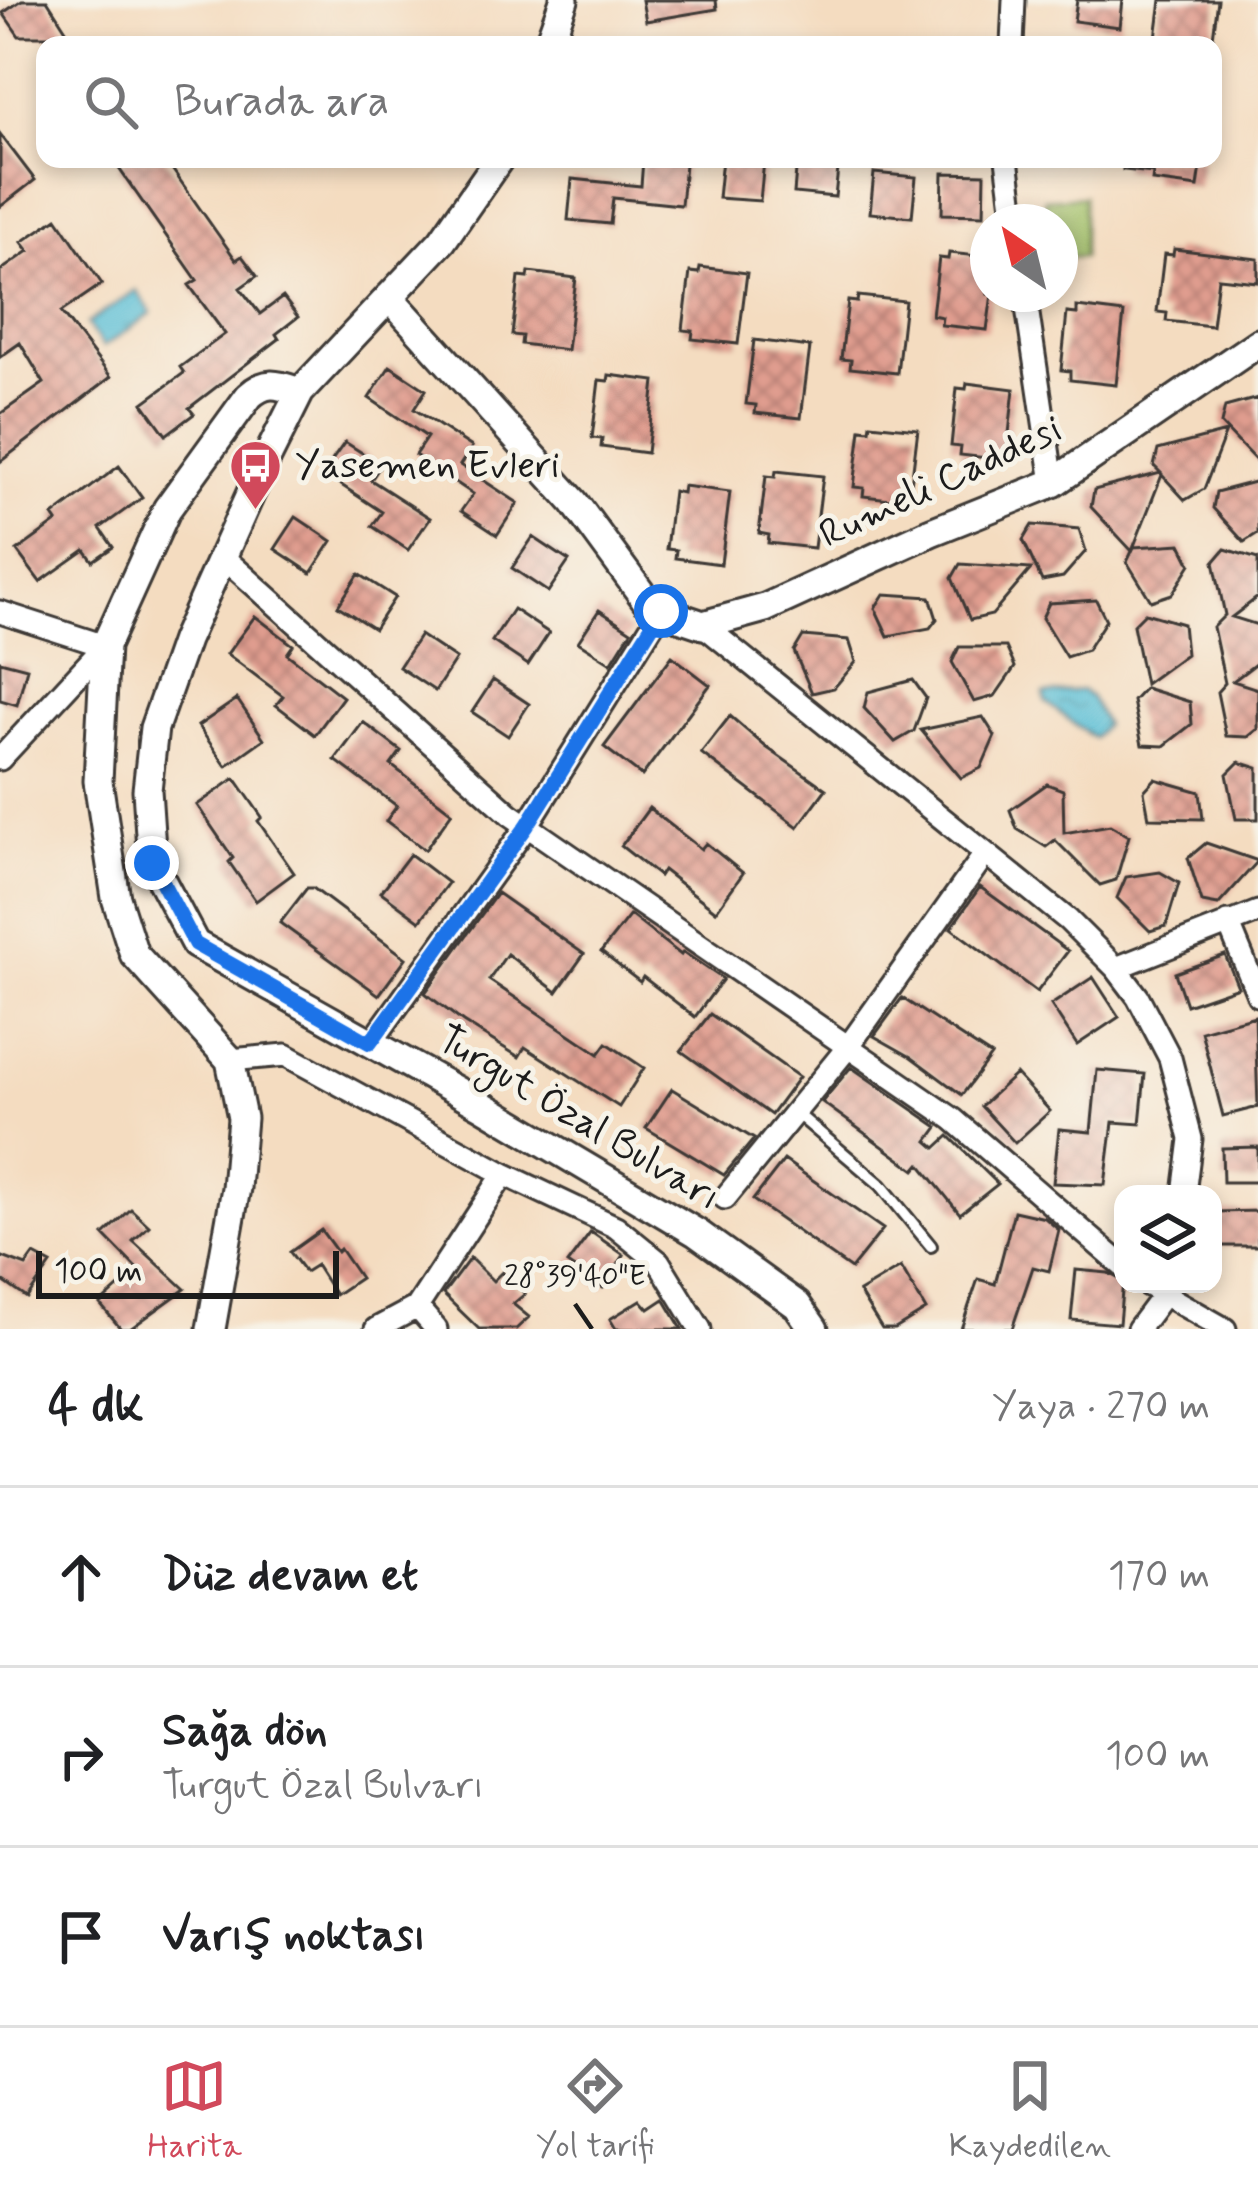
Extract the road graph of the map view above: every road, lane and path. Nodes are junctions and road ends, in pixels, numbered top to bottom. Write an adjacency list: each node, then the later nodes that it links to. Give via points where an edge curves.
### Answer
1 (564, 0): 3 (street)
2 (1014, 0): 4 (street)
3 (551, 36)
4 (1012, 36)
5 (493, 168): 8 (street, Turgut Özal Bulvarı, via 442,241)
6 (1008, 168): 7 (street)
7 (1013, 204)
8 (389, 297): 11 (street, Turgut Özal Bulvarı); 14 (street)
9 (1028, 312): 12 (street)
10 (1258, 343): 12 (street, Rumeli Caddesi)
11 (300, 392): 13 (street, Turgut Özal Bulvarı); 17 (street, via 272,383 249,396 167,509)
12 (1053, 483): 16 (street, Rumeli Caddesi, via 765,608)
13 (223, 557): 19 (street); 25 (street, Turgut Özal Bulvarı, via 154,728 147,790 152,863 195,944)
14 (661, 611): 16 (street); 19 (street)
15 (0, 613): 17 (street)
16 (703, 625): 20 (street)
17 (105, 646): 18 (street); 27 (street, via 98,781 116,898 134,954)
18 (0, 759)
19 (527, 826): 25 (street); 26 (street)
20 (986, 854): 23 (street); 26 (street)
21 (1258, 912): 22 (street)
22 (1228, 922): 23 (street); 24 (street)
23 (1116, 968): 30 (street, via 1170,1058 1191,1139)
24 (1258, 995)
25 (370, 1043): 41 (street, Turgut Özal Bulvarı, via 697,1233 797,1305)
26 (848, 1046): 28 (street); 33 (street, via 953,1120)
27 (230, 1060): 29 (street, via 286,1055); 37 (street, via 242,1118)
28 (795, 1112): 31 (street); 32 (lane, via 881,1185)
29 (504, 1174): 36 (street); 40 (street, via 616,1227 658,1262)
30 (1185, 1185)
31 (725, 1198)
32 (931, 1246)
33 (1114, 1258)
34 (1156, 1293): 42 (street)
35 (1166, 1293): 43 (street)
36 (417, 1307): 38 (street); 39 (street)
37 (211, 1329)
38 (376, 1329)
39 (436, 1329)
40 (700, 1329)
41 (814, 1329)
42 (1138, 1329)
43 (1225, 1329)

